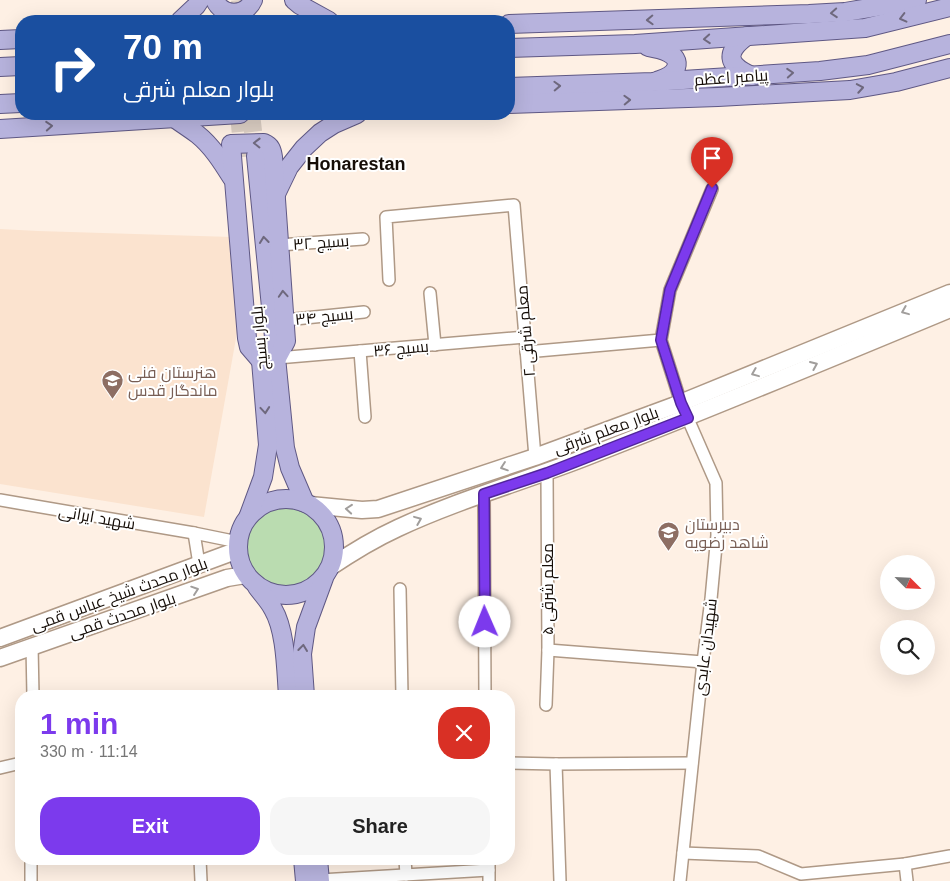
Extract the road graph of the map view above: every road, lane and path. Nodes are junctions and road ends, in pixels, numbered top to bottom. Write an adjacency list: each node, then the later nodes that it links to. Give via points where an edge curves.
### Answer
1 (200, 0): 7 (main road)
2 (215, 0): 3 (main road, via 221,9 233,14 248,8)
3 (253, 0)
4 (294, 0): 8 (main road)
5 (917, 0): 9 (main road, one-way to 9, via 845,12)
6 (950, 7): 10 (main road, one-way to 10, via 864,28)
7 (186, 15)
8 (317, 15)
9 (515, 24)
10 (747, 36): 13 (main road, one-way to 13); 19 (main road, via 733,49 732,60 738,69)
11 (15, 39): 12 (main road)
12 (0, 40)
13 (635, 44): 15 (main road); 20 (main road, via 661,49 676,58 674,73)
14 (950, 44): 19 (main road, پیامبر اعظم, one-way to 14, via 868,65)
15 (515, 48)
16 (15, 66): 17 (main road)
17 (0, 67)
18 (950, 68): 24 (main road, one-way to 18, via 850,90)
19 (752, 76): 20 (main road, پیامبر اعظم)
20 (652, 82): 21 (main road, پیامبر اعظم, one-way to 20)
21 (515, 87)
22 (15, 103): 23 (main road)
23 (0, 104)
24 (515, 104)
25 (142, 120): 28 (main road, one-way to 25)
26 (177, 120): 30 (main road, via 207,143)
27 (343, 120): 32 (main road, via 304,148 289,167)
28 (0, 129)
29 (249, 157): 46 (main road, بلوار بسیج)
30 (233, 180): 32 (main road, one-way to 30, via 271,148 264,142 230,144); 46 (main road, via 247,338 249,347)
31 (712, 188): 42 (street, via 670,290)
32 (276, 194): 34 (main road)
33 (363, 239): 34 (street, بسیج ۳۲)
34 (279, 245): 40 (main road, one-way to 34)
35 (389, 280): 41 (street, معلم شرقی ۲, via 386,217 514,205)
36 (430, 293): 43 (street)
37 (950, 293): 47 (main road, بلوار معلم شرقی, one-way to 47)
38 (950, 309): 49 (main road, بلوار معلم شرقی, one-way to 38)
39 (364, 312): 40 (street, بسیج ۳۴)
40 (285, 320): 46 (main road, via 286,341)
41 (525, 337): 43 (street, بسیج ۳۶); 45 (street, معلم شرقی ۲)
42 (661, 340): 45 (street); 47 (street, شهیدان عابدی)
43 (435, 345): 44 (street, بسیج ۳۶)
44 (360, 351): 46 (street, بسیج ۳۶); 48 (street)
45 (526, 352): 50 (street, معلم شرقی ۲)
46 (269, 360): 54 (main road, بلوار بسیج, via 290,468); 55 (main road, بلوار بسیج, one-way to 55, via 268,445 263,477)
47 (681, 403): 49 (street, شهیدان عابدی); 50 (main road, بلوار معلم شرقی)
48 (365, 417)
49 (688, 418): 51 (main road, بلوار معلم شرقی); 66 (street, شهیدان عابدی, via 716,483 717,536)
50 (535, 456): 54 (main road, بلوار معلم شرقی, one-way to 54, via 378,509)
51 (547, 473): 52 (main road, بلوار معلم شرقی); 64 (street, معلم شرقی ۵)
52 (484, 494): 59 (main road, بلوار معلم شرقی, one-way to 52, via 398,528); 71 (street)
53 (0, 500): 56 (street, شهید ایرانی)
54 (307, 504): 55 (main road, via 294,499 277,499); 59 (main road, via 322,515 331,529 334,544)
55 (249, 515): 57 (main road, via 240,529)
56 (194, 533): 57 (street, شهید ایرانی); 58 (street)
57 (238, 546): 58 (main road, بلوار محدث شیخ عباس قمی); 60 (main road, via 239,561)
58 (199, 564): 62 (main road, بلوار محدث شیخ عباس قمی)
59 (327, 571): 60 (main road, via 315,586 301,594 286,596 270,594); 69 (main road, one-way to 59, via 302,654 306,627)
60 (251, 581): 63 (main road, بلوار محدث قمی, one-way to 60, via 227,578); 68 (main road, via 273,609 280,628)
61 (400, 589): 70 (street)
62 (0, 638)
63 (32, 646): 65 (main road, بلوار محدث قمی); 67 (street)
64 (548, 650): 66 (street); 72 (street, معلم شرقی ۵)
65 (0, 658)
66 (703, 662): 74 (street, شهیدان عابدی)
67 (33, 690)
68 (287, 690)
69 (305, 690)
70 (402, 690)
71 (485, 690)
72 (546, 705)
73 (515, 763): 76 (street)
74 (692, 763): 76 (street); 78 (street, شهیدان عابدی)
75 (15, 764): 77 (street)
76 (556, 764): 91 (street)
77 (0, 768)
78 (683, 853): 80 (street, via 758,856 801,874); 92 (street, شهیدان عابدی)
79 (950, 856): 80 (street)
80 (905, 864): 93 (street)
81 (31, 865): 88 (street)
82 (200, 865): 89 (street)
83 (306, 865): 90 (main road)
84 (317, 865): 90 (main road)
85 (406, 865): 87 (street)
86 (489, 870): 87 (street)
87 (406, 875): 90 (street)
88 (31, 881)
89 (201, 881)
90 (315, 881)
91 (560, 881)
92 (680, 881)
93 (907, 881)

